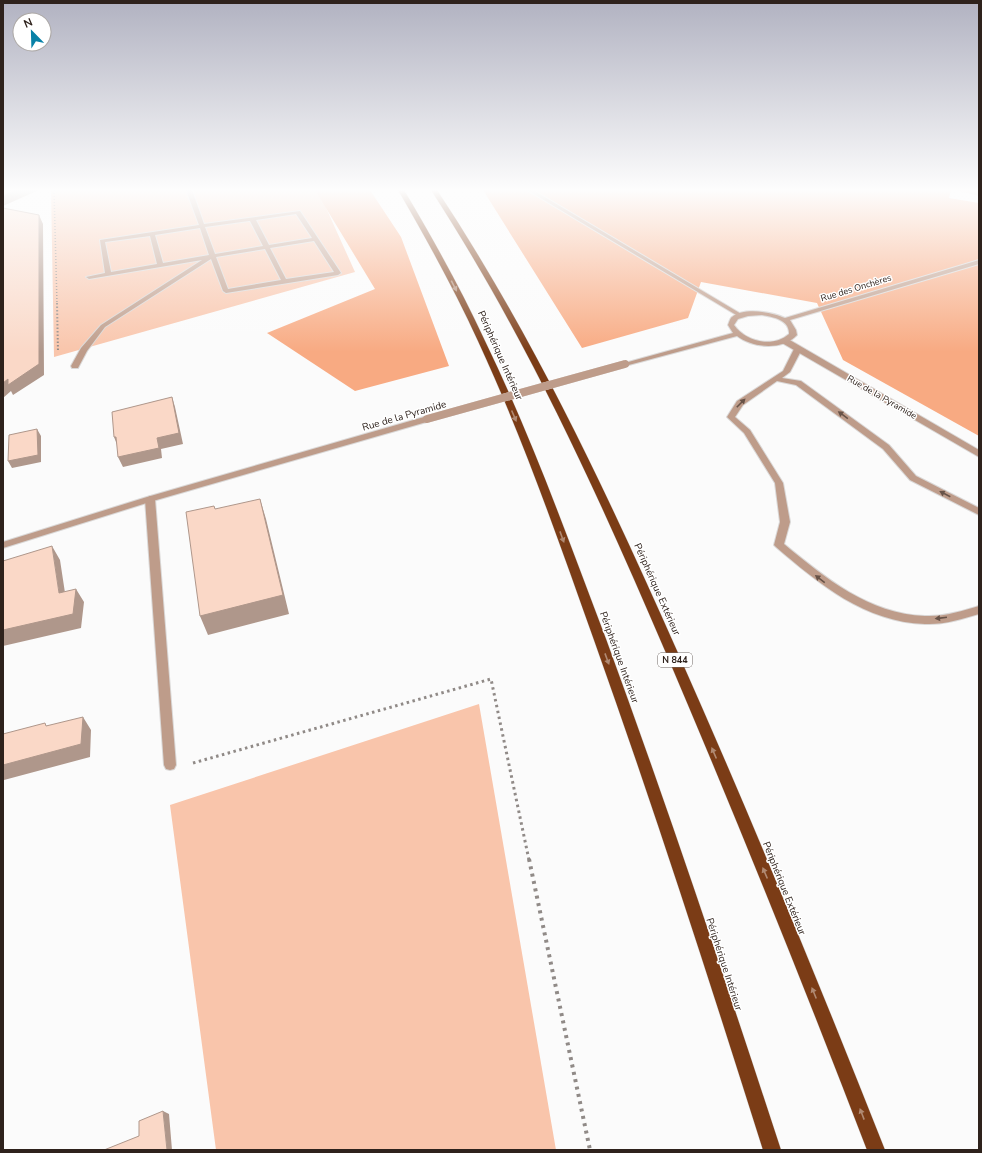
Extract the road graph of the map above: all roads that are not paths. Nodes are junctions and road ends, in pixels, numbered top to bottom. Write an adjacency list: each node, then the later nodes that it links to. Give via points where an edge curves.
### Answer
1 (103, 244): 14 (street)
2 (155, 244): 13 (street)
3 (209, 244): 11 (street)
4 (264, 244): 10 (street)
5 (286, 244): 10 (street)
6 (319, 244): 16 (street, via 338,273)
7 (432, 244): 30 (highway, Périphérique Intérieur, one-way to 30, via 476,332 530,452 558,525 659,806)
8 (468, 244): 31 (highway, Périphérique Extérieur / N 844, one-way to 8, via 757,854 591,470 491,280)
9 (620, 244): 17 (street)
10 (266, 247): 11 (street); 16 (street)
11 (213, 256): 13 (street); 16 (street, via 226,291); 22 (street, via 103,326)
12 (979, 262): 18 (street, Rue des Onchères)
13 (160, 265): 14 (street)
14 (108, 274): 15 (street)
15 (89, 277)
16 (284, 282)
17 (740, 315): 18 (street, via 762,313); 19 (street, via 731,325)
18 (784, 320): 20 (street, via 794,331 790,339)
19 (736, 334): 20 (street, via 768,344); 25 (street, Rue de la Pyramide, bridge)
20 (785, 341): 21 (street, Rue de la Pyramide)
21 (798, 349): 23 (street, via 786,372); 24 (street, Rue de la Pyramide)
22 (75, 366)
23 (776, 379): 26 (street, one-way to 23, via 913,478 886,447 798,383); 28 (street, one-way to 23, via 925,620 894,616 837,592 779,545 785,522 779,482 747,432 731,417 740,403)
24 (979, 454)
25 (150, 499): 27 (street, Rue de la Pyramide); 29 (street)
26 (979, 512)
27 (3, 545)
28 (979, 610)
29 (170, 766)
30 (772, 1150)
31 (876, 1150)

